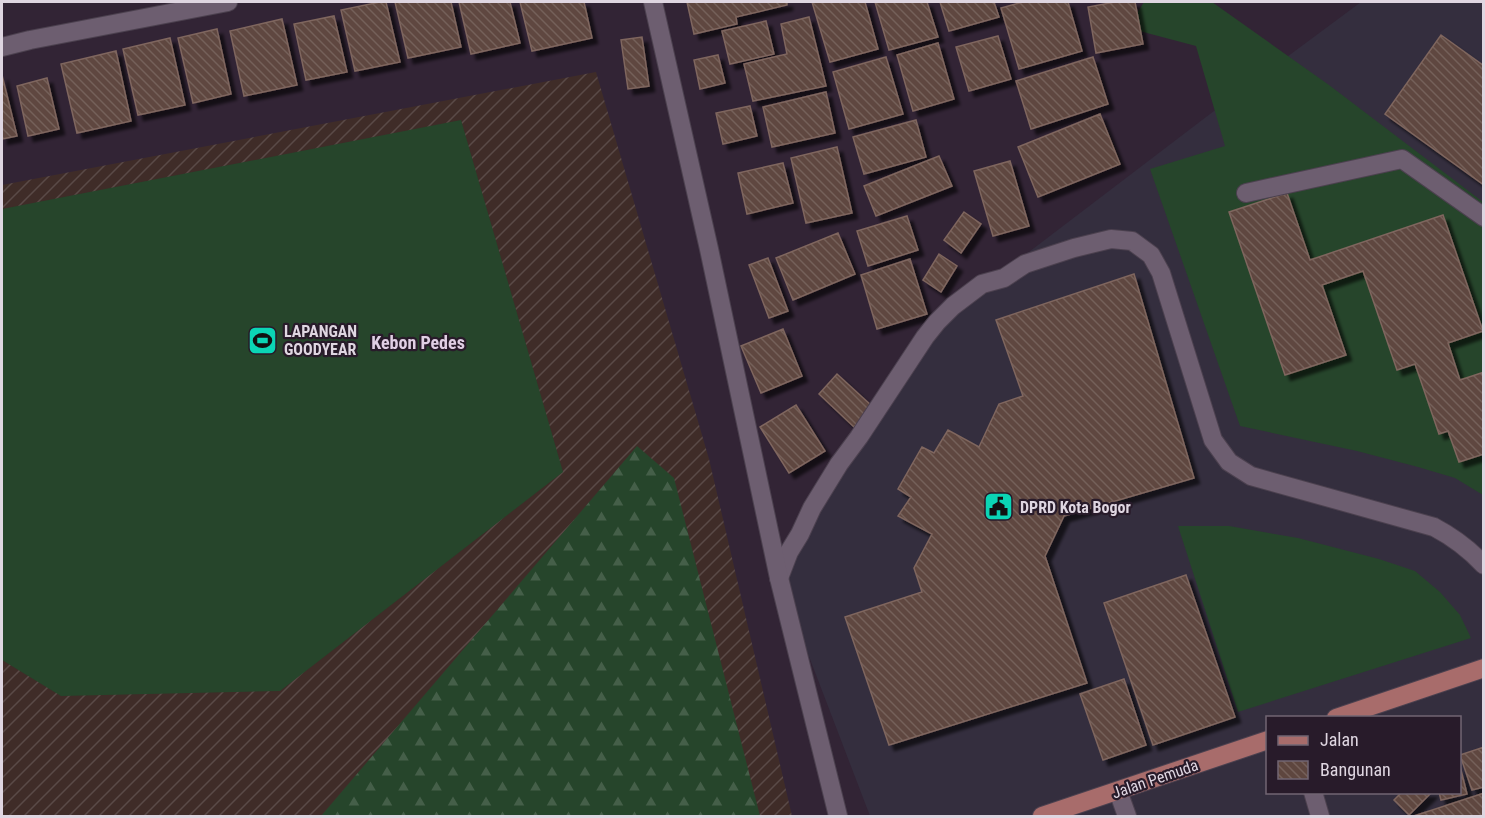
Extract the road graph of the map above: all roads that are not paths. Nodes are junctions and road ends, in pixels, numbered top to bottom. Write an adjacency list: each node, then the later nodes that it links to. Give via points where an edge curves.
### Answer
1 (228, 2): 3 (street)
2 (653, 2): 7 (street)
3 (2, 47)
4 (1246, 193): 5 (street, via 1402,159)
5 (1484, 217)
6 (1484, 565): 7 (street, via 1463,545 1434,527 1251,476 1229,462 1213,440 1161,273 1151,255 1132,241 1111,240 1025,264 1004,278 982,284 937,322 839,464 812,508)
7 (778, 578): 13 (street)
8 (1484, 668): 9 (main road)
9 (1339, 716)
10 (1266, 741): 11 (main road, Jalan Pemuda)
11 (1118, 791): 14 (main road, Jalan Pemuda); 15 (street)
12 (1314, 794): 16 (street)
13 (838, 816)
14 (1042, 816)
15 (1127, 816)
16 (1320, 816)

